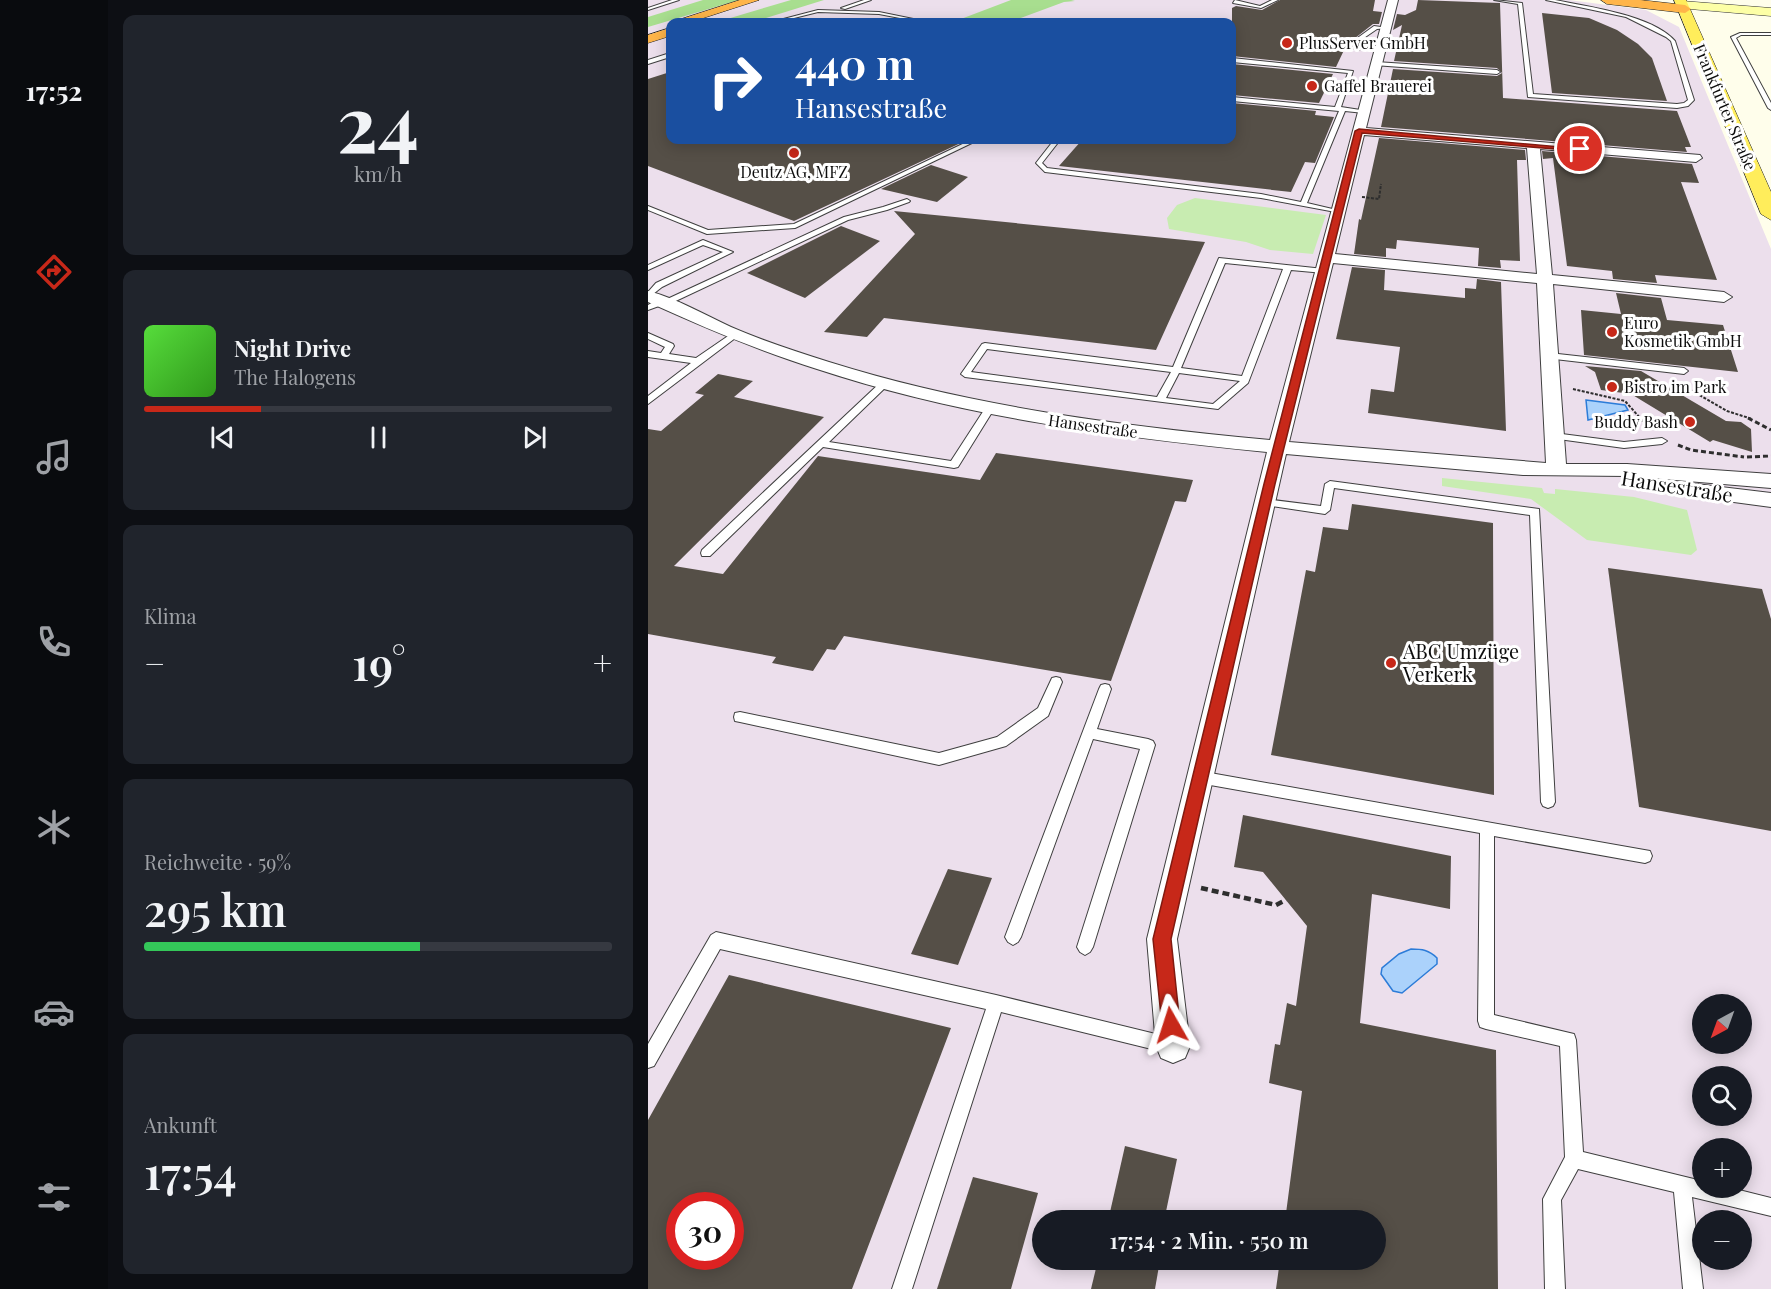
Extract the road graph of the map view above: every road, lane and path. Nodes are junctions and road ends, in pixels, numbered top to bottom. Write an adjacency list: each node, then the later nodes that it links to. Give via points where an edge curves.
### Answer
1 (677, 0): 15 (lane)
2 (852, 0): 17 (lane)
3 (869, 0): 18 (lane)
4 (1239, 0): 5 (lane, via 1234,2 1261,7)
5 (1276, 0)
6 (1393, 0): 31 (street)
7 (1496, 0): 8 (lane, via 1520,3 1530,96 1677,106 1691,100 1673,40 1668,36 1627,16)
8 (1548, 0)
9 (1607, 0): 13 (highway)
10 (1637, 0): 14 (highway)
11 (1699, 0): 16 (street)
12 (759, 2): 20 (highway); 21 (highway)
13 (1621, 2): 14 (highway); 25 (highway, via 1673,13)
14 (1682, 5): 16 (street); 25 (main road, Frankfurter Straße)
15 (648, 9)
16 (1727, 10): 19 (street); 25 (street)
17 (818, 11): 18 (lane); 22 (lane)
18 (834, 11): 23 (lane); 24 (lane)
19 (1769, 12)
20 (695, 18)
21 (714, 18)
22 (790, 18)
23 (859, 18)
24 (905, 18)
25 (1690, 23): 51 (main road, Frankfurter Straße)
26 (666, 26): 27 (highway)
27 (648, 32)
28 (666, 33): 30 (highway)
29 (1771, 34): 36 (lane, via 1733,37)
30 (648, 39)
31 (1381, 47): 31 (lane, via 1354,43 1376,27); 35 (lane); 41 (street)
32 (666, 56): 34 (lane)
33 (1236, 60): 41 (lane, via 1351,72)
34 (648, 62)
35 (1497, 72)
36 (1758, 86): 37 (lane); 38 (lane)
37 (1771, 86)
38 (1768, 97): 40 (lane)
39 (1236, 100): 41 (lane)
40 (1771, 108)
41 (1351, 115): 44 (street); 48 (street); 49 (lane)
42 (967, 144): 50 (lane, via 795,226 707,232)
43 (1054, 144): 49 (lane, via 1039,163 1045,170 1261,196)
44 (1533, 145): 45 (street); 56 (street)
45 (1696, 158)
46 (1380, 184): 48 (path, via 1379,199)
47 (907, 201): 59 (lane, via 846,218)
48 (1341, 204): 49 (lane); 52 (street)
49 (1303, 205)
50 (648, 208)
51 (1771, 214)
52 (1326, 264): 53 (lane); 56 (street); 78 (street)
53 (1288, 267): 67 (lane, via 1222,260); 69 (lane)
54 (648, 268): 57 (lane, via 703,242 729,252)
55 (648, 274): 57 (lane)
56 (1545, 279): 58 (street); 64 (street)
57 (666, 282): 59 (lane)
58 (1724, 297)
59 (655, 302): 61 (street, Hansestraße)
60 (648, 336): 63 (lane, via 670,346)
61 (734, 336): 65 (lane); 70 (street, Hansestraße, via 836,372)
62 (648, 354): 63 (lane)
63 (663, 355): 65 (lane)
64 (1549, 356): 66 (lane); 75 (street)
65 (698, 361): 72 (lane)
66 (1666, 369): 68 (lane); 74 (path, via 1670,379)
67 (1176, 370): 69 (lane); 71 (lane); 71 (lane, via 985,346 965,374)
68 (1684, 371)
69 (1245, 380): 71 (lane, via 1215,407)
70 (884, 384): 73 (street, Hansestraße); 77 (lane)
71 (1160, 400)
72 (648, 401)
73 (989, 409): 77 (lane, via 954,465); 78 (street, Hansestraße, via 1124,431)
74 (1771, 430)
75 (1554, 436): 76 (lane, via 1624,444); 81 (street)
76 (1662, 441)
77 (821, 444): 86 (lane)
78 (1278, 448): 81 (street, Hansestraße); 85 (street)
79 (1771, 456): 80 (path)
80 (1746, 457)
81 (1556, 470): 82 (street, Hansestraße)
82 (1584, 472): 83 (street, Hansestraße, via 1625,470); 84 (street, Hansestraße)
83 (1771, 481)
84 (1771, 500)
85 (1265, 502): 91 (street); 92 (lane, via 1325,510 1330,484 1535,512)
86 (706, 553)
87 (1056, 682): 89 (lane, via 1043,712 1001,742 939,759)
88 (1105, 689): 90 (lane)
89 (741, 717)
90 (1089, 733): 97 (lane); 98 (lane, via 1148,745)
91 (1199, 777): 93 (lane); 95 (street)
92 (1548, 802)
93 (1488, 828): 94 (lane); 102 (lane, via 1486,1021 1568,1040)
94 (1645, 856)
95 (1175, 882): 96 (path, via 1276,906); 100 (street, via 1162,939)
96 (1286, 900)
97 (1012, 937)
98 (1085, 947)
99 (996, 1003): 100 (lane); 101 (lane, via 716,940); 105 (lane)
100 (1173, 1046)
101 (648, 1059)
102 (1574, 1159): 103 (lane); 106 (lane, via 1552,1199)
103 (1682, 1185): 104 (lane); 107 (lane)
104 (1771, 1207)
105 (902, 1289)
106 (1555, 1289)
107 (1693, 1289)

